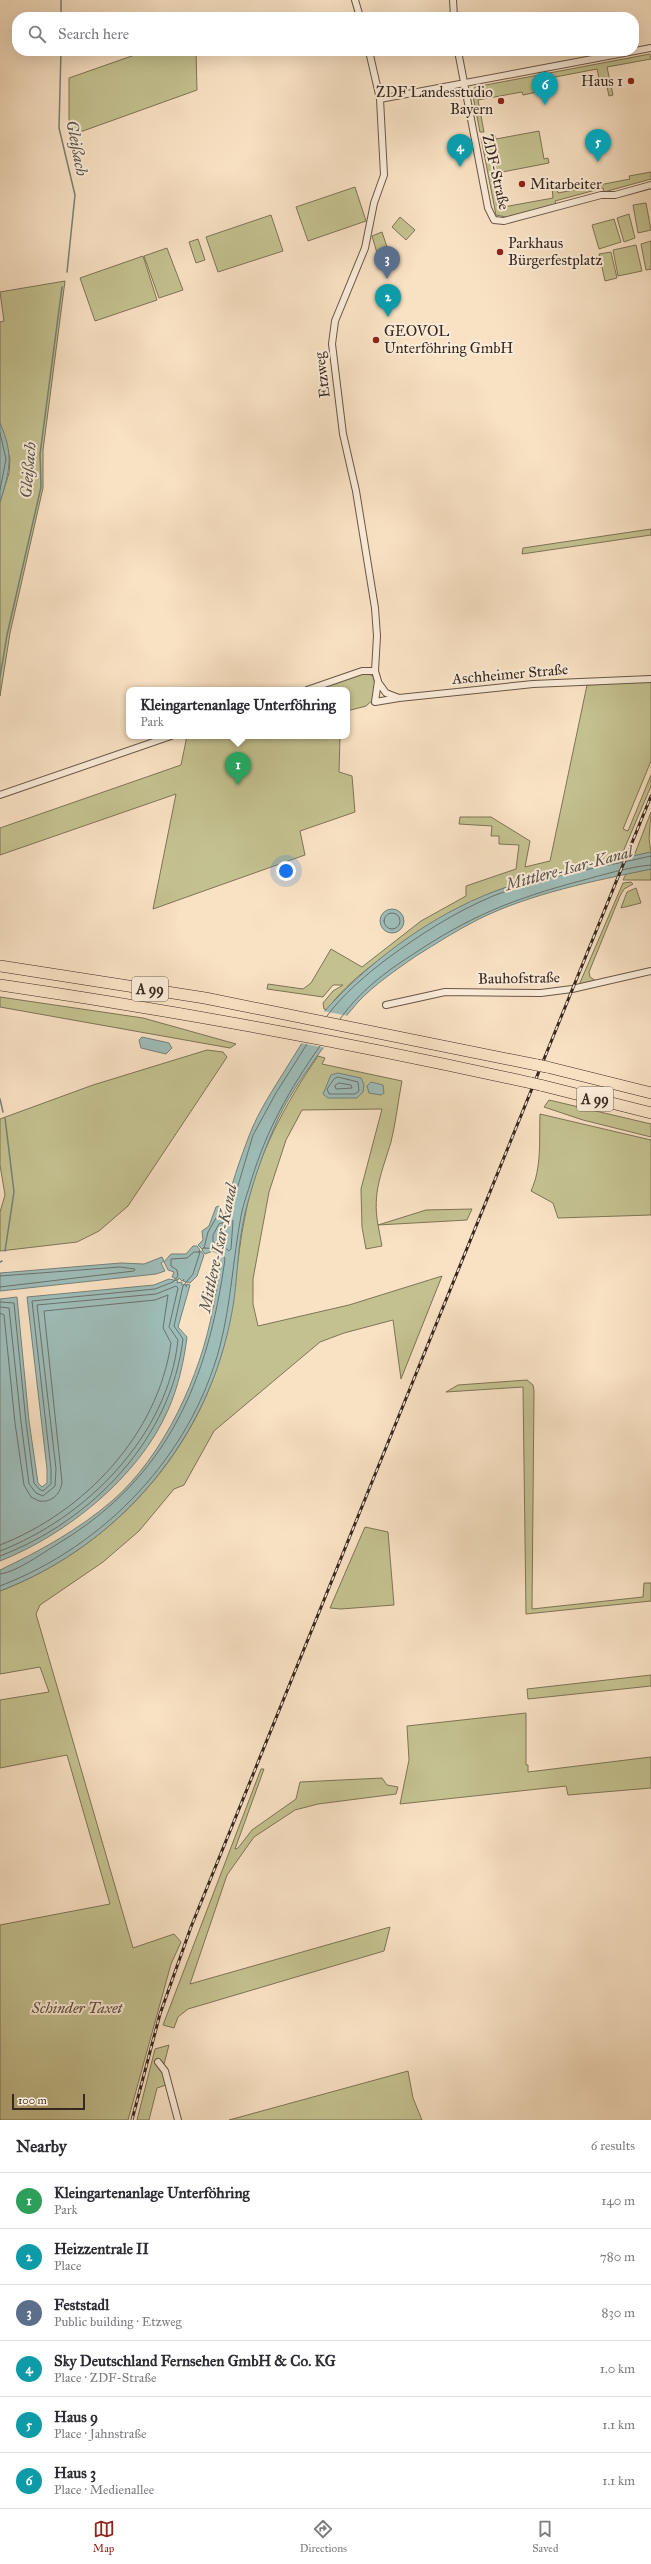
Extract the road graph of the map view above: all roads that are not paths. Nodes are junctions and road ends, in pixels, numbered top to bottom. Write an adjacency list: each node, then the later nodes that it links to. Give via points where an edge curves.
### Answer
1 (355, 0): 3 (street)
2 (453, 0): 4 (street)
3 (359, 12)
4 (454, 12)
5 (651, 48): 6 (street)
6 (639, 50)
7 (370, 56): 11 (street, Etzweg)
8 (459, 56): 10 (street, ZDF-Straße)
9 (608, 56): 10 (street)
10 (464, 83): 11 (street); 12 (street, ZDF-Straße, via 488,208 494,220 504,221 601,195 615,195)
11 (380, 98): 13 (street, Etzweg, via 384,175 374,203 365,248 335,321 332,344 343,434 356,491 374,608 377,636)
12 (651, 185)
13 (375, 671): 15 (street, Etzweg); 16 (street, via 362,671)
14 (651, 679): 17 (street, Aschheimer Straße, via 533,684)
15 (378, 681): 17 (street, via 386,692); 18 (street, Etzweg)
16 (316, 687)
17 (399, 698): 18 (street, Aschheimer Straße)
18 (375, 702)
19 (162, 739): 20 (street)
20 (0, 795)
21 (0, 966): 25 (highway, A 99, via 190,995 300,1015 542,1066)
22 (651, 971): 24 (street, Bauhofstraße, via 572,990 541,993 445,992)
23 (0, 985): 26 (highway, A 99, via 113,1001 288,1032 535,1084)
24 (386, 1005)
25 (651, 1093)
26 (651, 1112)
27 (158, 2062): 28 (street, via 165,2071)
28 (178, 2120)

